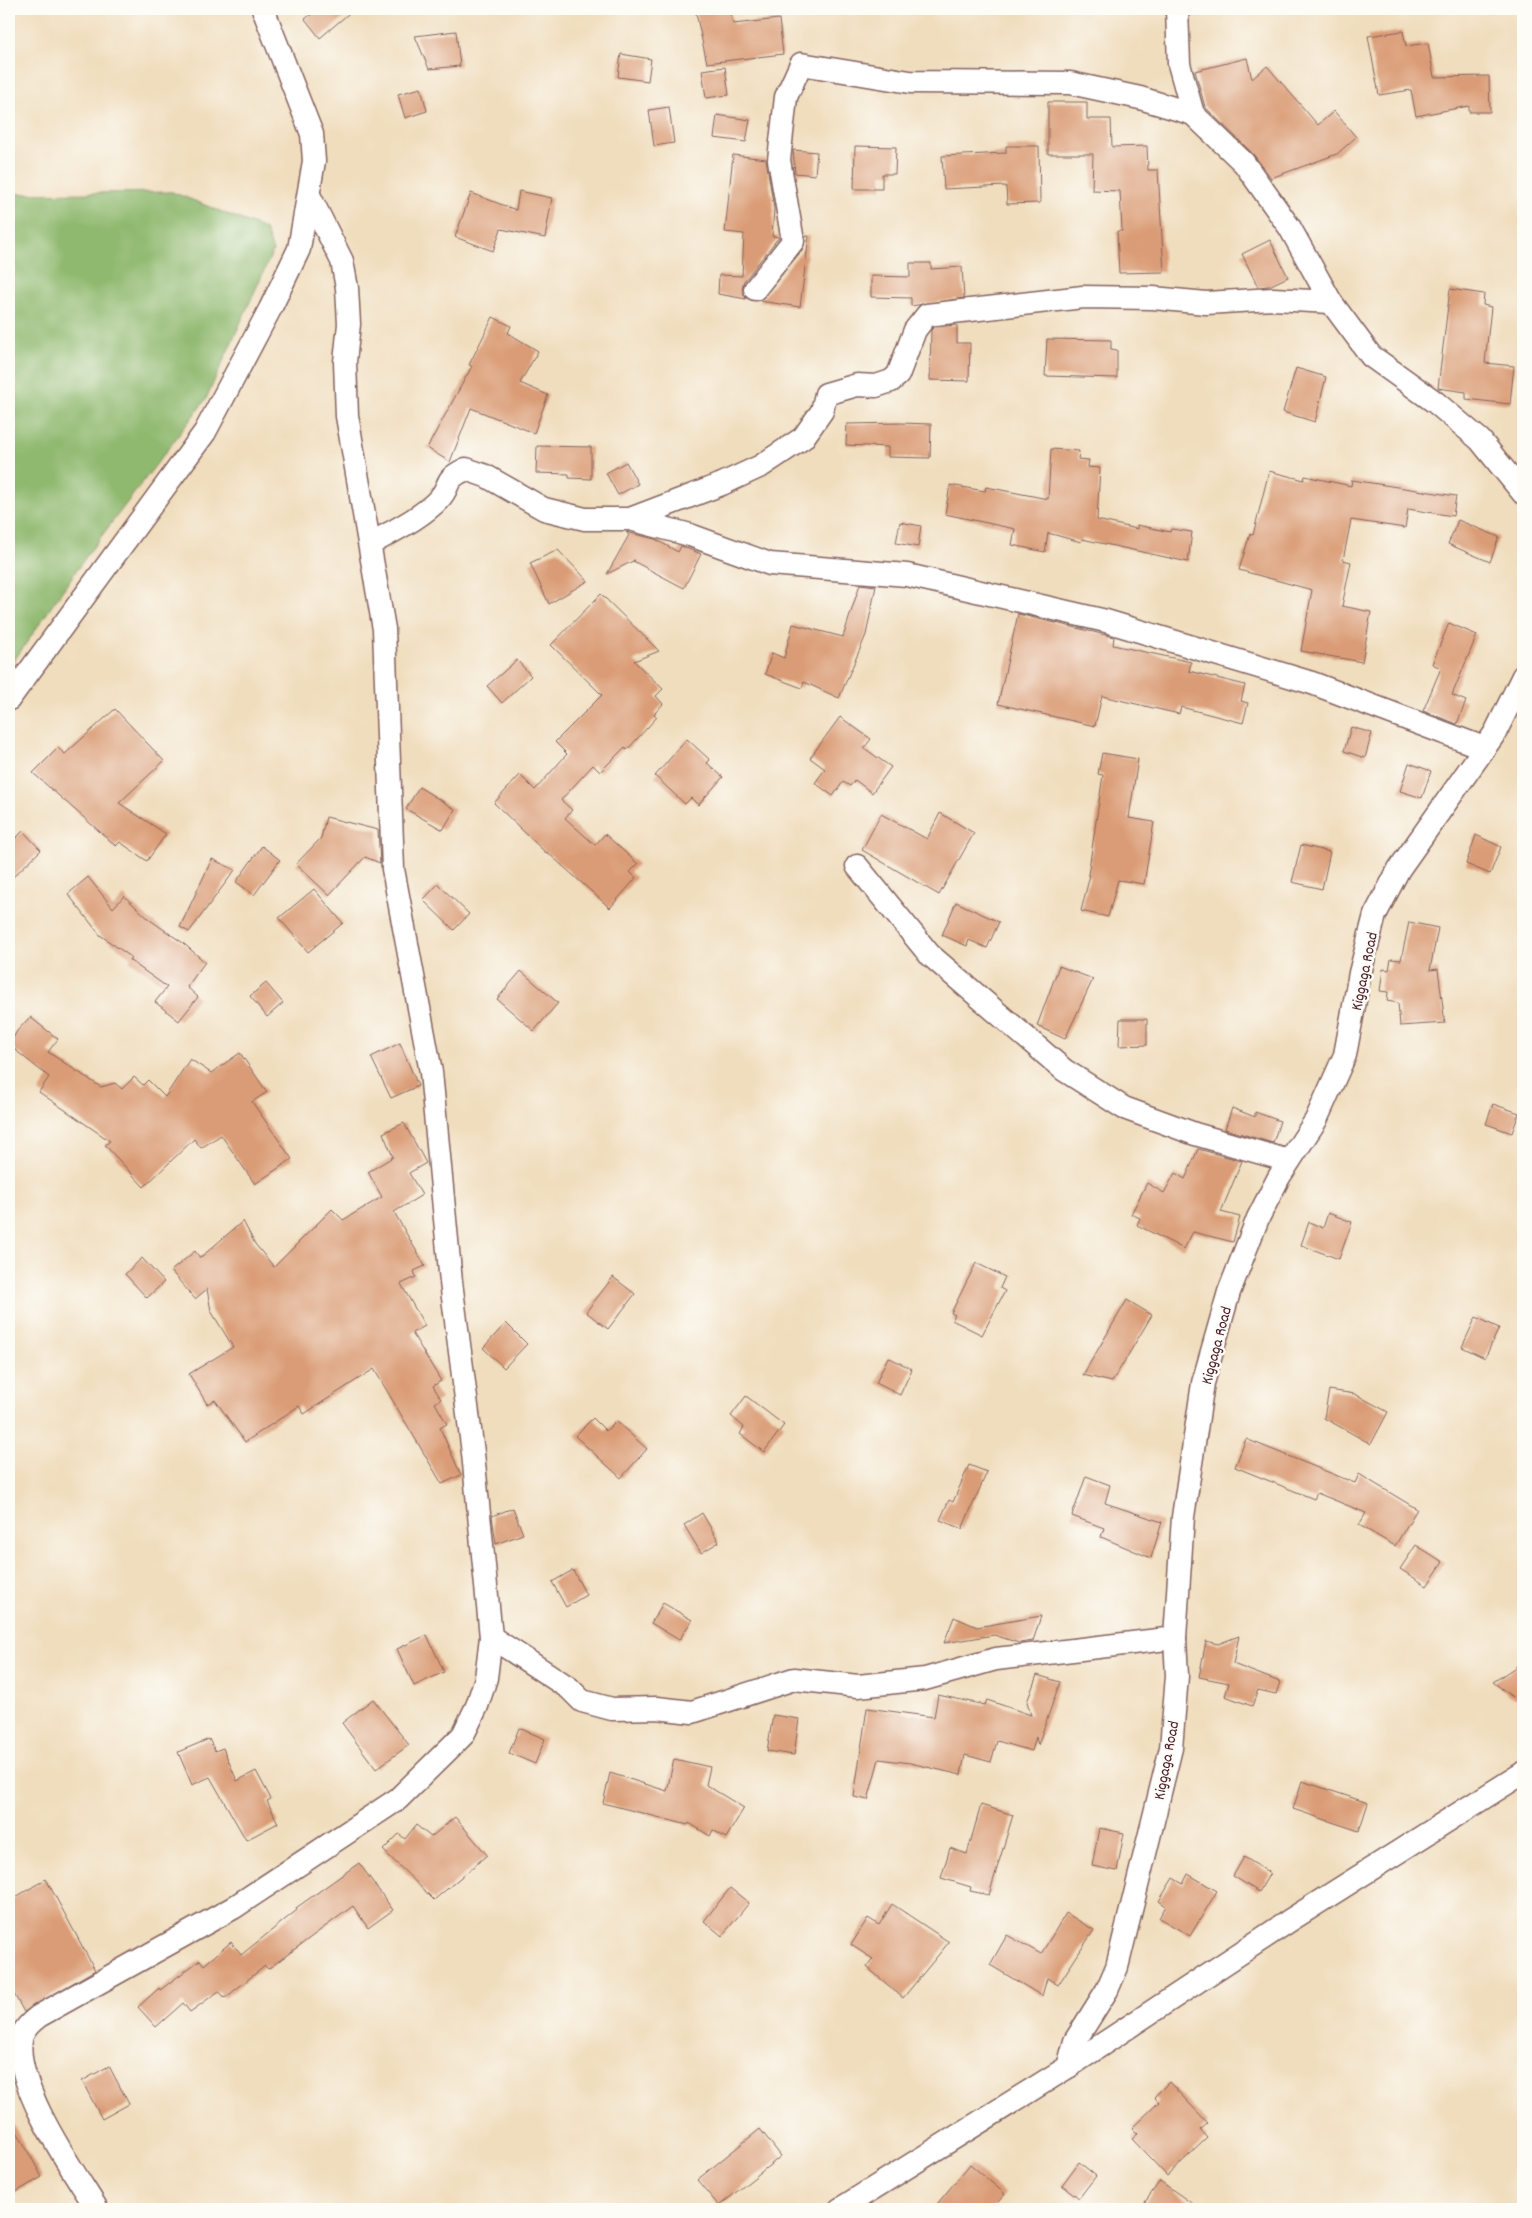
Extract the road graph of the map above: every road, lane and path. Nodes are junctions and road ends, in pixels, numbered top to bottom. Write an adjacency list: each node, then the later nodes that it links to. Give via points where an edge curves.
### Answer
1 (263, 9): 4 (street, via 312,134 314,161)
2 (1177, 9): 3 (street, via 1179,64)
3 (1194, 114): 5 (street, via 1070,83 910,82 801,64 786,97 779,160 793,241); 6 (street, via 1244,163 1290,228)
4 (310, 197): 9 (street, via 345,272 349,324 346,416); 11 (street, via 299,249 204,432)
5 (756, 289)
6 (1331, 302): 7 (street, via 1371,356 1480,440); 8 (street, via 1273,299 1206,303 1083,297 927,315 915,330 898,375 891,381 876,386 857,385 833,390 826,394 822,410 803,438 761,466)
7 (1523, 493)
8 (630, 519): 9 (street, via 585,519 544,509 486,476 466,469 451,476 440,498 409,522); 12 (street, via 690,535 770,564 907,575 1106,621 1312,683)
9 (370, 544): 15 (street, via 384,628 393,869 431,1072 450,1282 473,1453)
10 (1523, 676): 12 (street, Kiggaga Road, via 1495,733)
11 (9, 699)
12 (1484, 748): 14 (street, Kiggaga Road, via 1398,869 1375,916 1360,973 1345,1055 1316,1120)
13 (857, 866): 14 (street, via 929,954 1064,1070 1124,1108 1195,1134)
14 (1289, 1161): 16 (street, Kiggaga Road, via 1244,1250 1203,1383 1183,1517)
15 (491, 1637): 16 (street, via 569,1688 582,1701 612,1709 657,1708 692,1712 794,1680 858,1686 925,1679 996,1659); 19 (street, via 486,1678 463,1735 398,1800 233,1908 38,2016 26,2028 21,2040 22,2054 33,2097)
16 (1175, 1638): 18 (street, Kiggaga Road, via 1177,1676 1171,1748 1116,1967 1107,1990 1075,2041)
17 (1523, 1773): 18 (street, via 1292,1919)
18 (1068, 2067): 20 (street)
19 (96, 2209)
20 (840, 2209)

